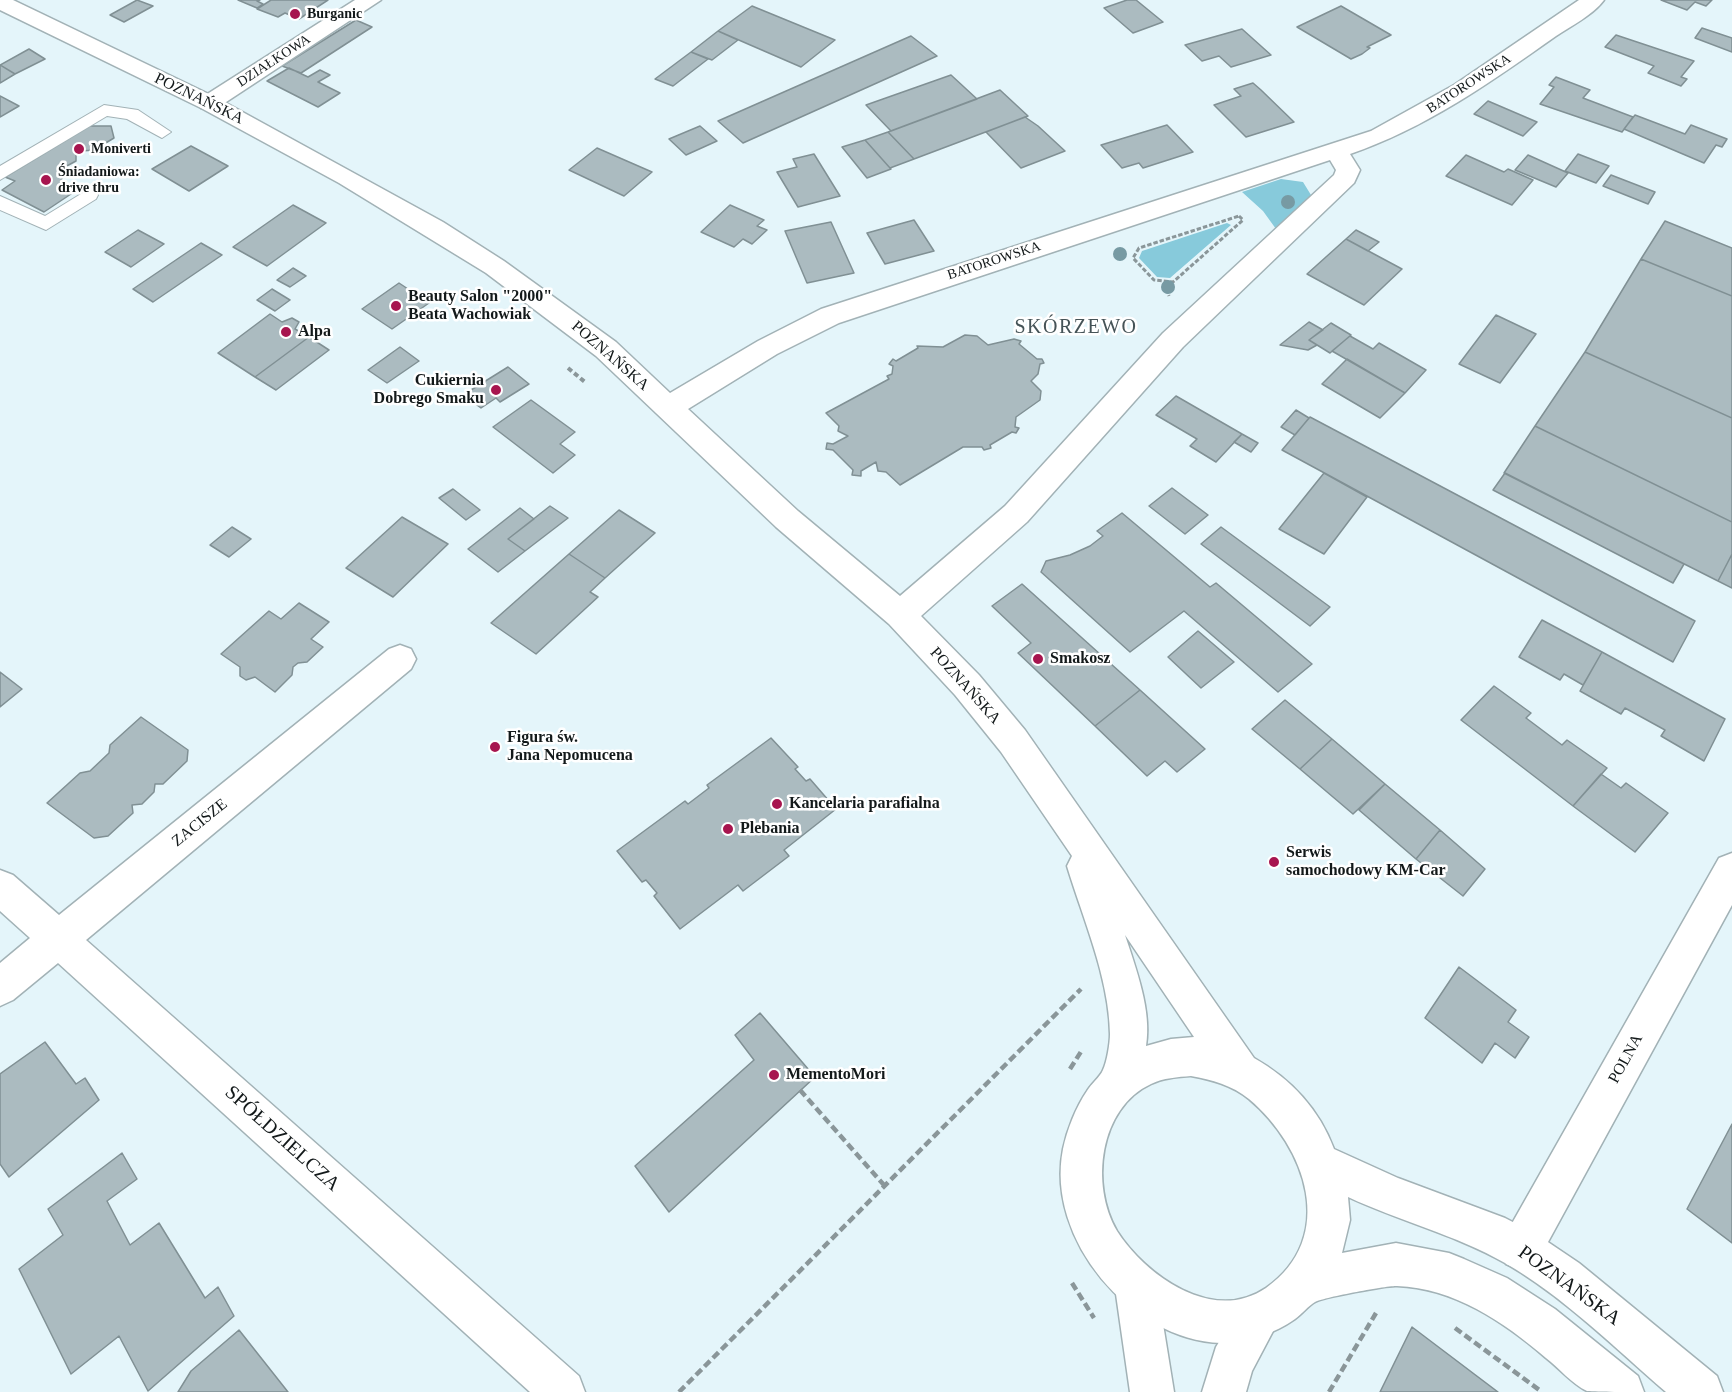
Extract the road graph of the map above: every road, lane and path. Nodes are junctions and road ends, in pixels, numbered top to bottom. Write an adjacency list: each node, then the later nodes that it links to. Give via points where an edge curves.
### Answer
1 (370, 0): 4 (street, DZIAŁKOWA)
2 (1593, 0): 6 (street, BATOROWSKA, via 1412,120)
3 (0, 2): 4 (street, POZNAŃSKA)
4 (209, 103): 13 (street, POZNAŃSKA, via 387,201 495,267 606,349)
5 (162, 132): 7 (lane, via 132,114 104,110)
6 (1336, 151): 13 (street, BATOROWSKA, via 830,316 785,337); 14 (street, via 1347,171 1345,178 1173,340 1016,514)
7 (0, 174)
8 (89, 195): 9 (lane, via 45,224)
9 (0, 202)
10 (1138, 248): 10 (path, via 1133,258 1154,280 1173,282 1243,220 1239,216)
11 (561, 363): 12 (path)
12 (588, 385)
13 (668, 408): 14 (street, POZNAŃSKA, via 787,519)
14 (900, 615): 16 (street, POZNAŃSKA, via 968,685 1013,741)
15 (400, 659): 19 (street, ZACISZE)
16 (1076, 834): 23 (street, POZNAŃSKA); 25 (street, POZNAŃSKA, via 1120,977 1129,1035)
17 (1732, 870): 29 (street, POLNA)
18 (0, 887): 19 (street, SPÓŁDZIELCZA)
19 (59, 939): 21 (street, ZACISZE); 37 (street, SPÓŁDZIELCZA)
20 (1085, 985): 28 (path)
21 (0, 987)
22 (1086, 1046): 24 (path)
23 (1239, 1069): 25 (street, via 1217,1059 1191,1056 1155,1062); 27 (street, via 1266,1085 1288,1107 1308,1134)
24 (1069, 1071)
25 (1121, 1080): 32 (street, via 1100,1105 1090,1125 1083,1185 1094,1227 1106,1251)
26 (800, 1090): 28 (path)
27 (1321, 1164): 29 (street, POZNAŃSKA); 31 (street, via 1328,1195 1327,1226 1320,1256)
28 (884, 1185): 38 (path)
29 (1521, 1249): 44 (street, POZNAŃSKA, via 1564,1278)
30 (1069, 1278): 36 (path)
31 (1305, 1282): 34 (street, via 1285,1303); 43 (street, via 1396,1264 1449,1274 1492,1293 1540,1324)
32 (1136, 1287): 34 (street, via 1154,1301 1194,1318 1218,1322); 39 (street)
33 (1378, 1309): 41 (path)
34 (1259, 1316): 40 (street, via 1232,1363)
35 (1444, 1321): 42 (path)
36 (1097, 1323)
37 (563, 1392)
38 (679, 1392)
39 (1152, 1392)
40 (1224, 1392)
41 (1329, 1392)
42 (1542, 1392)
43 (1623, 1392)
44 (1701, 1392)

